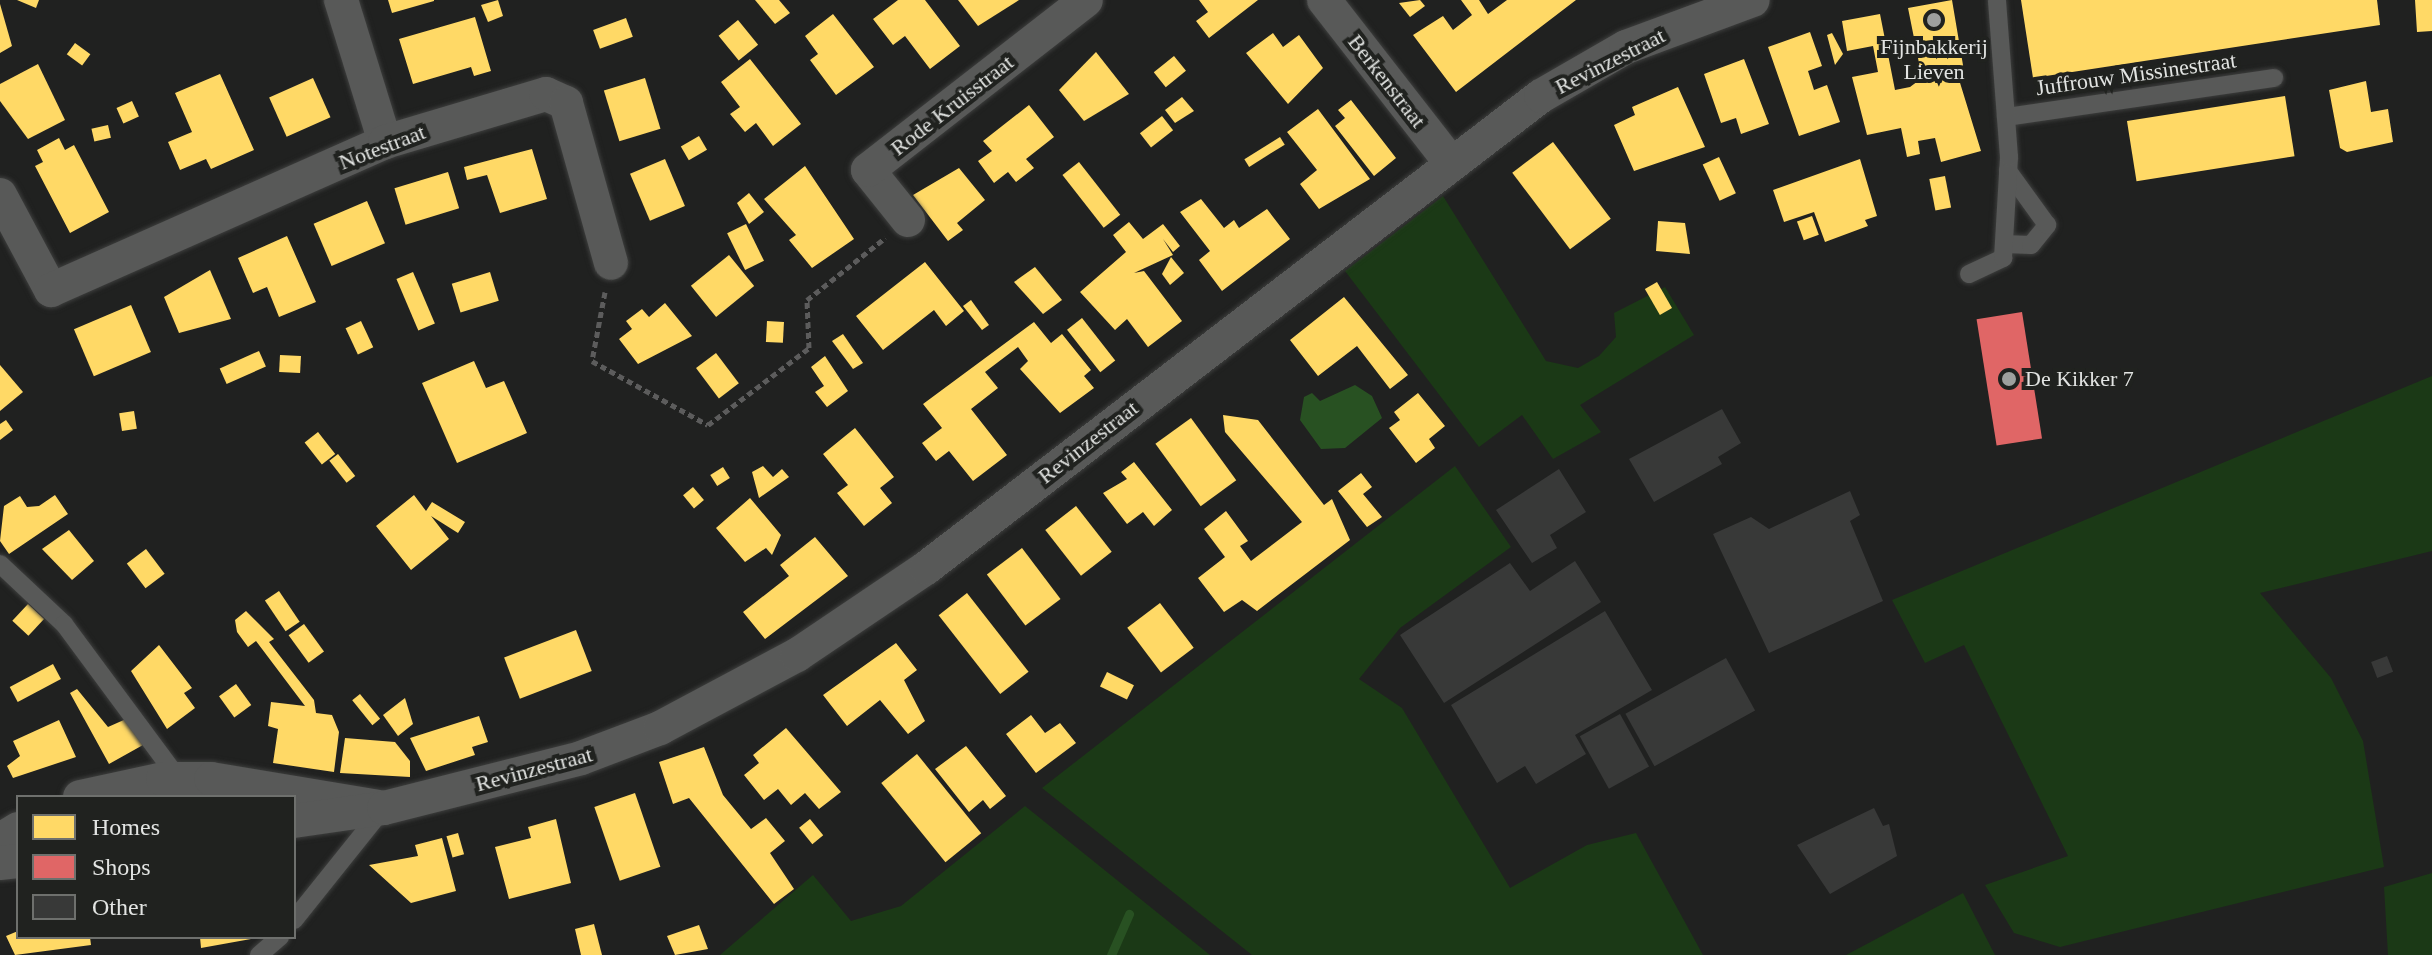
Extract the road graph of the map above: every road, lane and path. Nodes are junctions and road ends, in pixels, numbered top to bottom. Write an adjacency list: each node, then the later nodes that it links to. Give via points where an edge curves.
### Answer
1 (341, 0): 8 (street)
2 (1086, 0): 12 (street, Rode Kruisstraat, via 868,170)
3 (1324, 0): 9 (street, Berkenstraat)
4 (1753, 0): 9 (street, Revinzestraat, via 1626,47)
5 (1997, 0): 7 (lane, Juffrouw Missinestraat)
6 (2274, 78): 7 (lane, Juffrouw Missinestraat)
7 (2006, 117): 10 (lane, Juffrouw Missinestraat)
8 (385, 142): 11 (street, Notestraat, via 51,290); 14 (street, Notestraat, via 546,94 566,103)
9 (1450, 162): 21 (street, Revinzestraat, via 926,568 797,655 660,728 581,758)
10 (2008, 171): 13 (lane, Juffrouw Missinestraat); 13 (lane, via 2047,225 2031,245)
11 (0, 195)
12 (908, 220): 14 (path, via 807,300 809,348 708,425 592,361)
13 (2004, 244): 15 (lane, via 2003,258)
14 (611, 263)
15 (1969, 274)
16 (0, 564): 17 (lane, via 64,624)
17 (178, 778): 18 (street, Revinzestraat); 19 (street, Revinzestraat)
18 (90, 795)
19 (295, 795)
20 (296, 795): 21 (street, Revinzestraat)
21 (384, 808): 22 (street, Revinzestraat); 23 (lane)
22 (296, 821)
23 (296, 918)
24 (278, 939): 25 (lane)
25 (259, 955)

